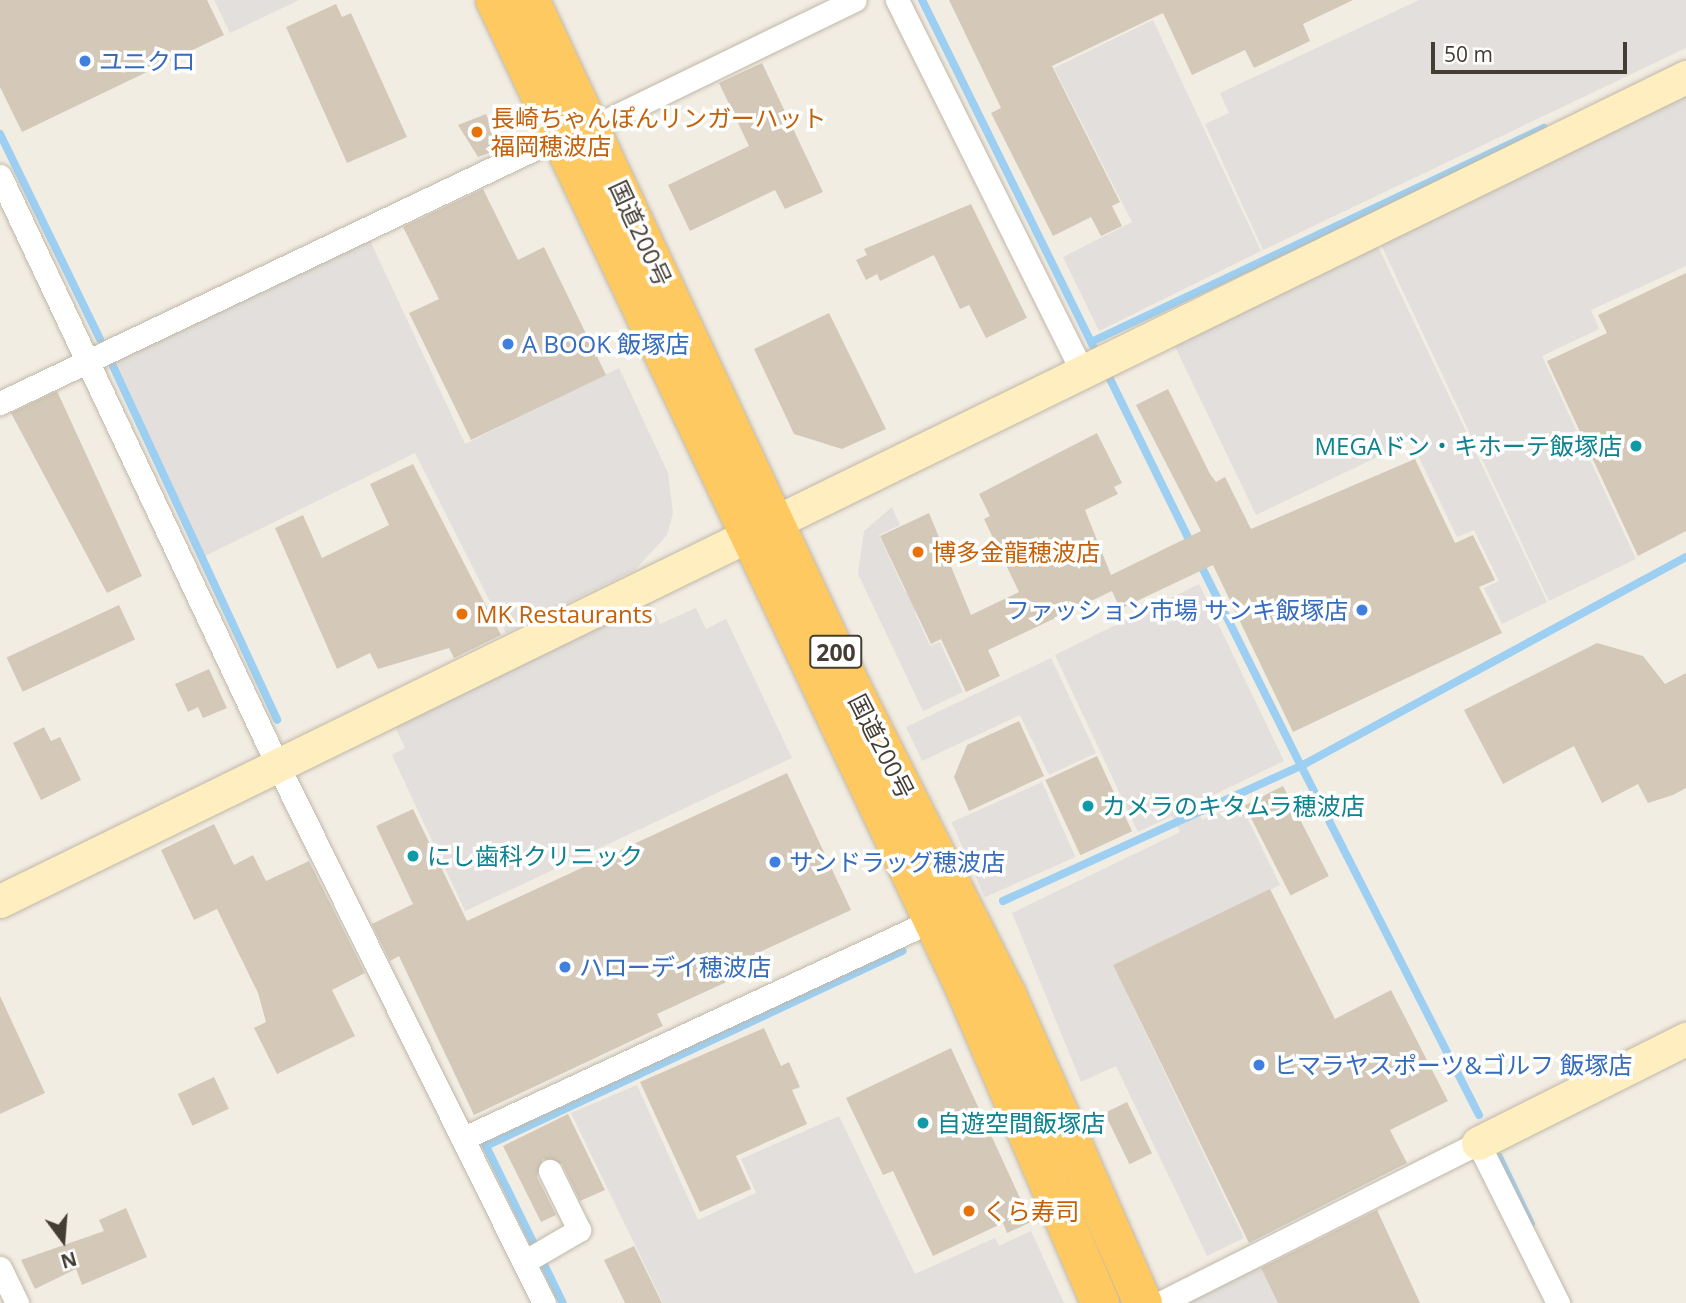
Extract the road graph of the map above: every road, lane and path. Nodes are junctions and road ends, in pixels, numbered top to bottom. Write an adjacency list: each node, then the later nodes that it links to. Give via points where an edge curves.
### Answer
1 (495, 0): 6 (highway, 国道200号 / 200)
2 (530, 0): 6 (highway, 国道200号 / 200)
3 (855, 0): 6 (street)
4 (897, 0): 9 (street)
5 (1686, 77): 9 (street)
6 (575, 133): 8 (street); 11 (highway, 国道200号 / 200)
7 (0, 176): 8 (street)
8 (91, 360): 10 (street); 12 (street)
9 (1081, 369): 11 (street)
10 (0, 403)
11 (763, 525): 12 (street); 14 (highway, 国道200号 / 200); 24 (highway, 国道200号 / 200, via 853,690 1007,995)
12 (278, 766): 13 (street); 16 (street)
13 (0, 901)
14 (933, 920): 16 (street); 23 (highway, 国道200号 / 200)
15 (1686, 1039): 17 (street)
16 (464, 1138): 19 (street)
17 (1478, 1143): 25 (street); 26 (street)
18 (550, 1171): 19 (street, via 579,1230)
19 (535, 1255): 22 (street)
20 (0, 1268): 21 (street)
21 (17, 1303)
22 (544, 1303)
23 (1100, 1303)
24 (1143, 1303)
25 (1160, 1303)
26 (1558, 1303)

